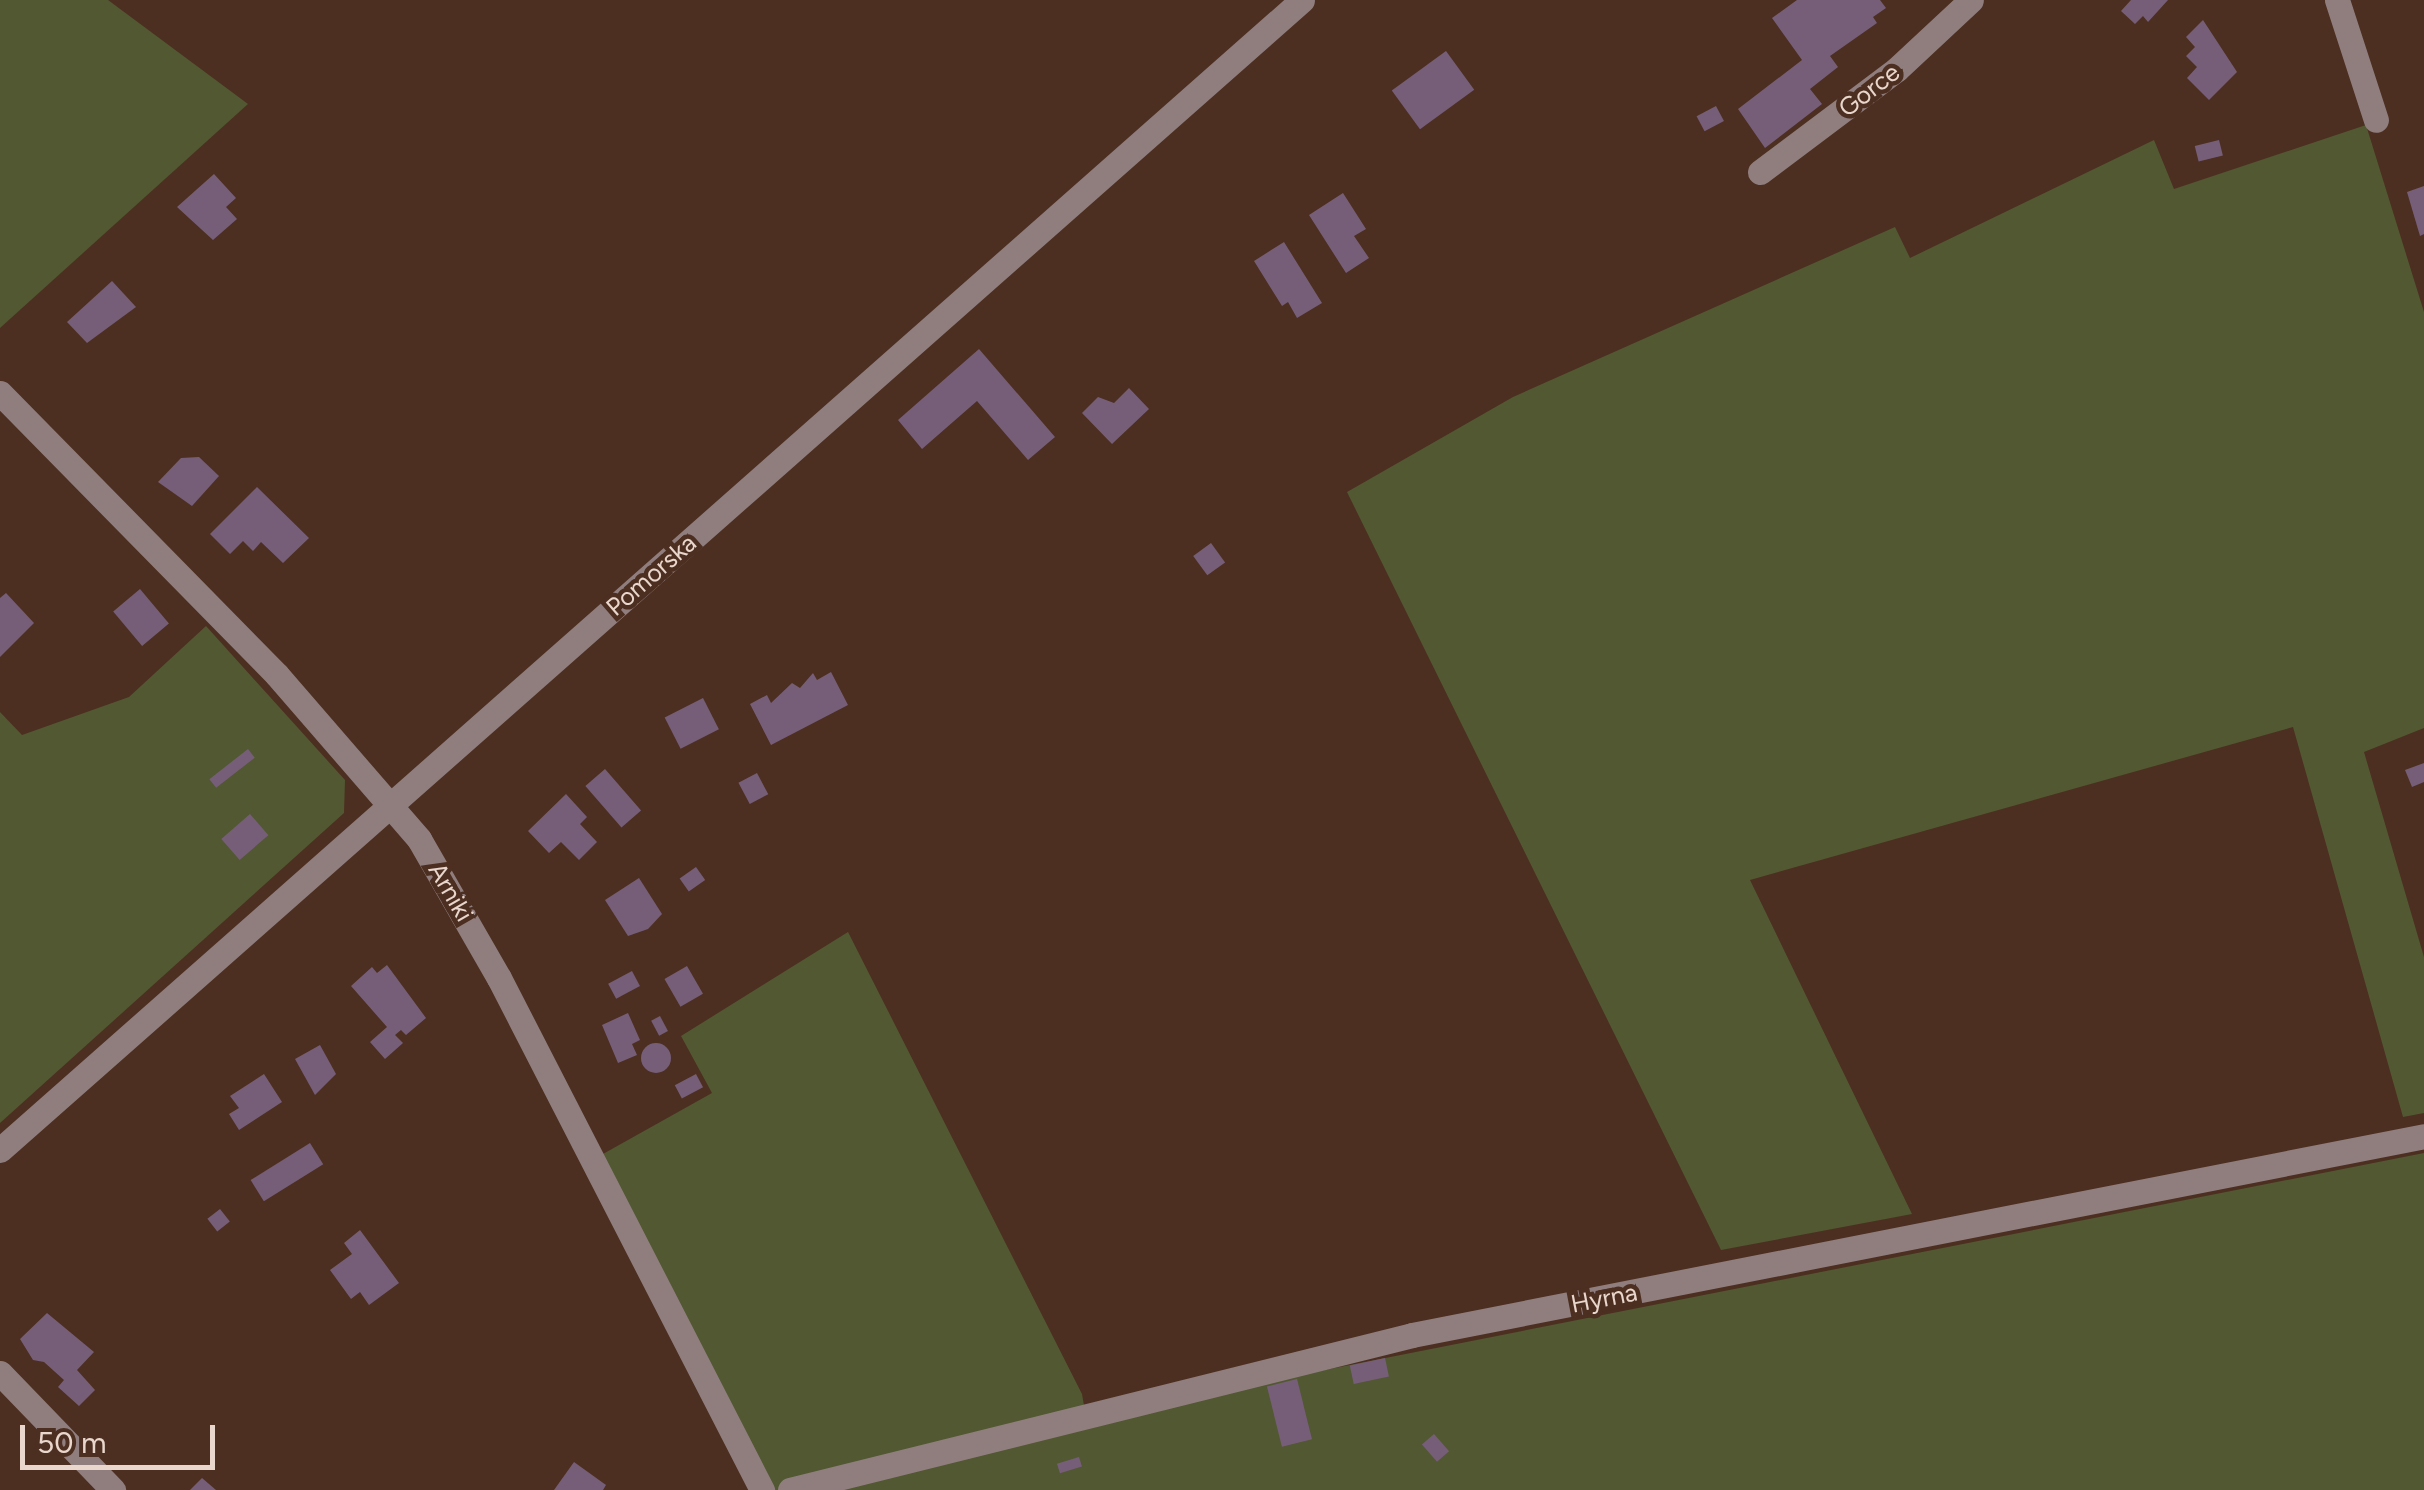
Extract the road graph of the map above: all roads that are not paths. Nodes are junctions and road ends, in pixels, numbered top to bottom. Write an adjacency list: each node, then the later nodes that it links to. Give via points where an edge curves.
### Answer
1 (1302, 0): 7 (street, Pomorska)
2 (1971, 0): 5 (street, Gorce, via 1898,69)
3 (2337, 0): 4 (street)
4 (2376, 120)
5 (1760, 172)
6 (0, 393): 7 (street, Arniki, via 277,675)
7 (389, 805): 9 (street, Pomorska); 12 (street, Arniki, via 426,850 500,978)
8 (2424, 1136): 13 (street, Hyrna, via 1412,1335)
9 (0, 1150)
10 (0, 1373): 11 (street)
11 (114, 1490)
12 (762, 1490)
13 (790, 1490)

